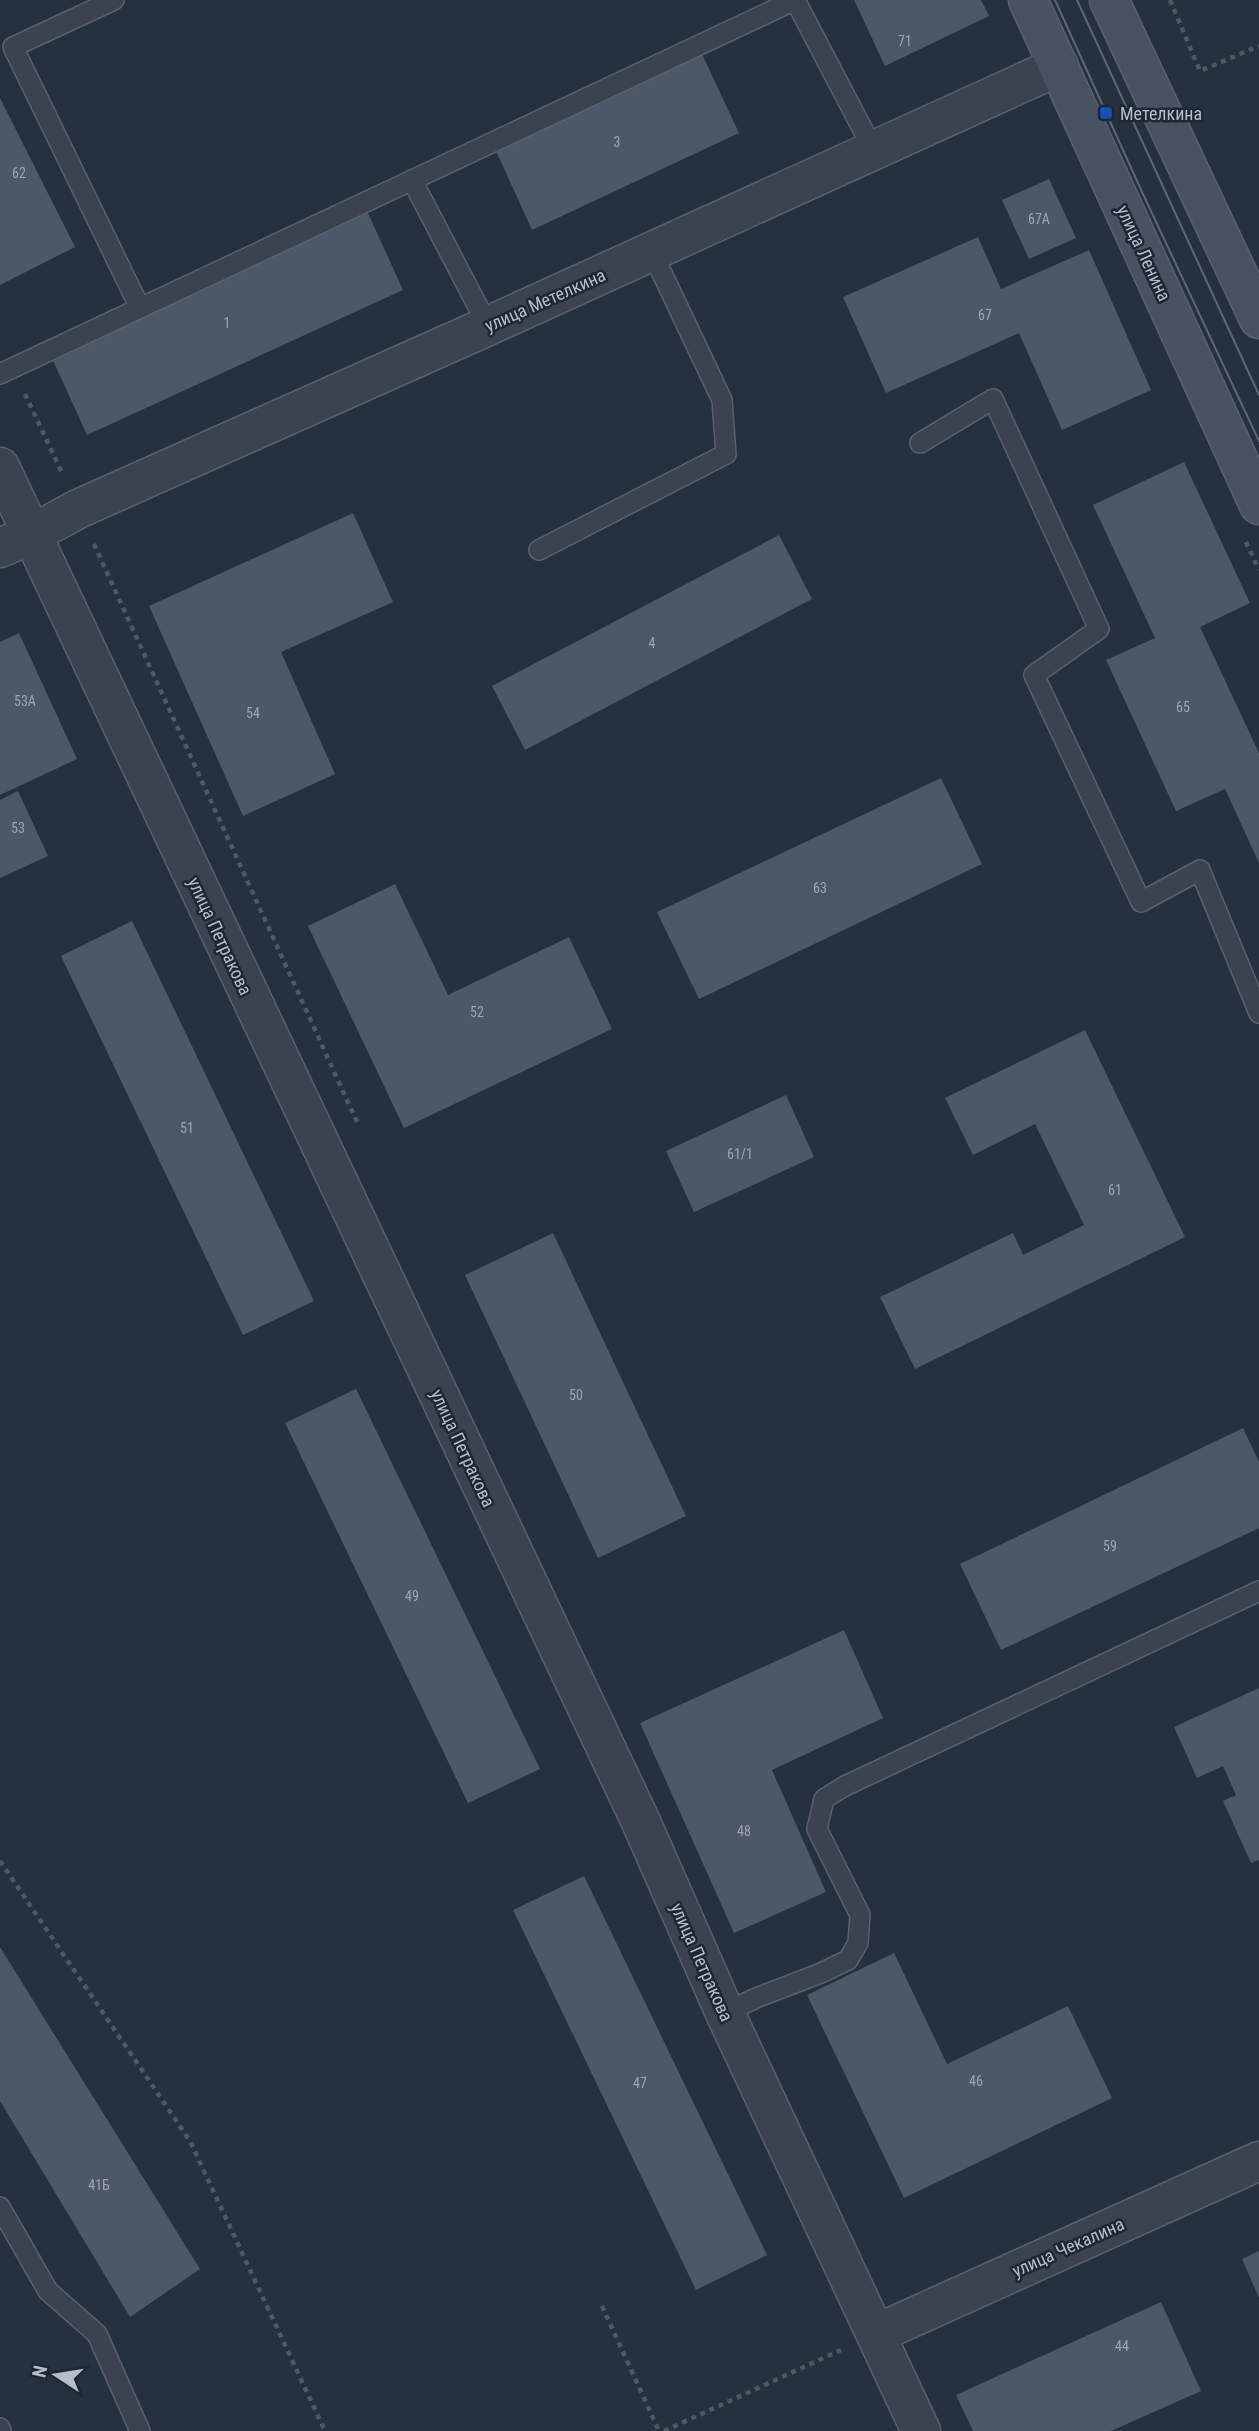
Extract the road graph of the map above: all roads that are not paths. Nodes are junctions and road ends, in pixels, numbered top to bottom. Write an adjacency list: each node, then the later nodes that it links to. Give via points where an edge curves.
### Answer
1 (114, 0): 9 (lane, via 13,47)
2 (795, 0): 6 (lane); 7 (lane)
3 (1028, 0): 5 (main road, улица Ленина)
4 (1108, 0): 10 (main road)
5 (1059, 66): 6 (street, улица Метелкина); 15 (main road, улица Ленина)
6 (874, 151): 8 (street, улица Метелкина)
7 (412, 180): 9 (lane); 11 (lane)
8 (652, 252): 11 (street, улица Метелкина); 17 (lane, via 722,400 726,454)
9 (140, 308): 12 (lane)
10 (1259, 319)
11 (488, 327): 16 (street, улица Метелкина, via 78,509)
12 (6, 370)
13 (920, 443): 18 (lane, via 993,399 1099,629 1034,676 1141,902 1200,870)
14 (0, 467): 16 (street, улица Петракова)
15 (1259, 505)
16 (16, 541): 20 (street, улица Петракова, via 635,1810)
17 (539, 550)
18 (1259, 1013)
19 (1259, 1591): 20 (lane, via 824,1799 817,1829 860,1915 858,1943 848,1960)
20 (725, 2013): 23 (street, улица Петракова)
21 (1259, 2161): 23 (street, улица Чекалина)
22 (0, 2207): 24 (lane, via 48,2291 97,2334)
23 (876, 2334): 25 (street, улица Петракова)
24 (140, 2431)
25 (921, 2431)

